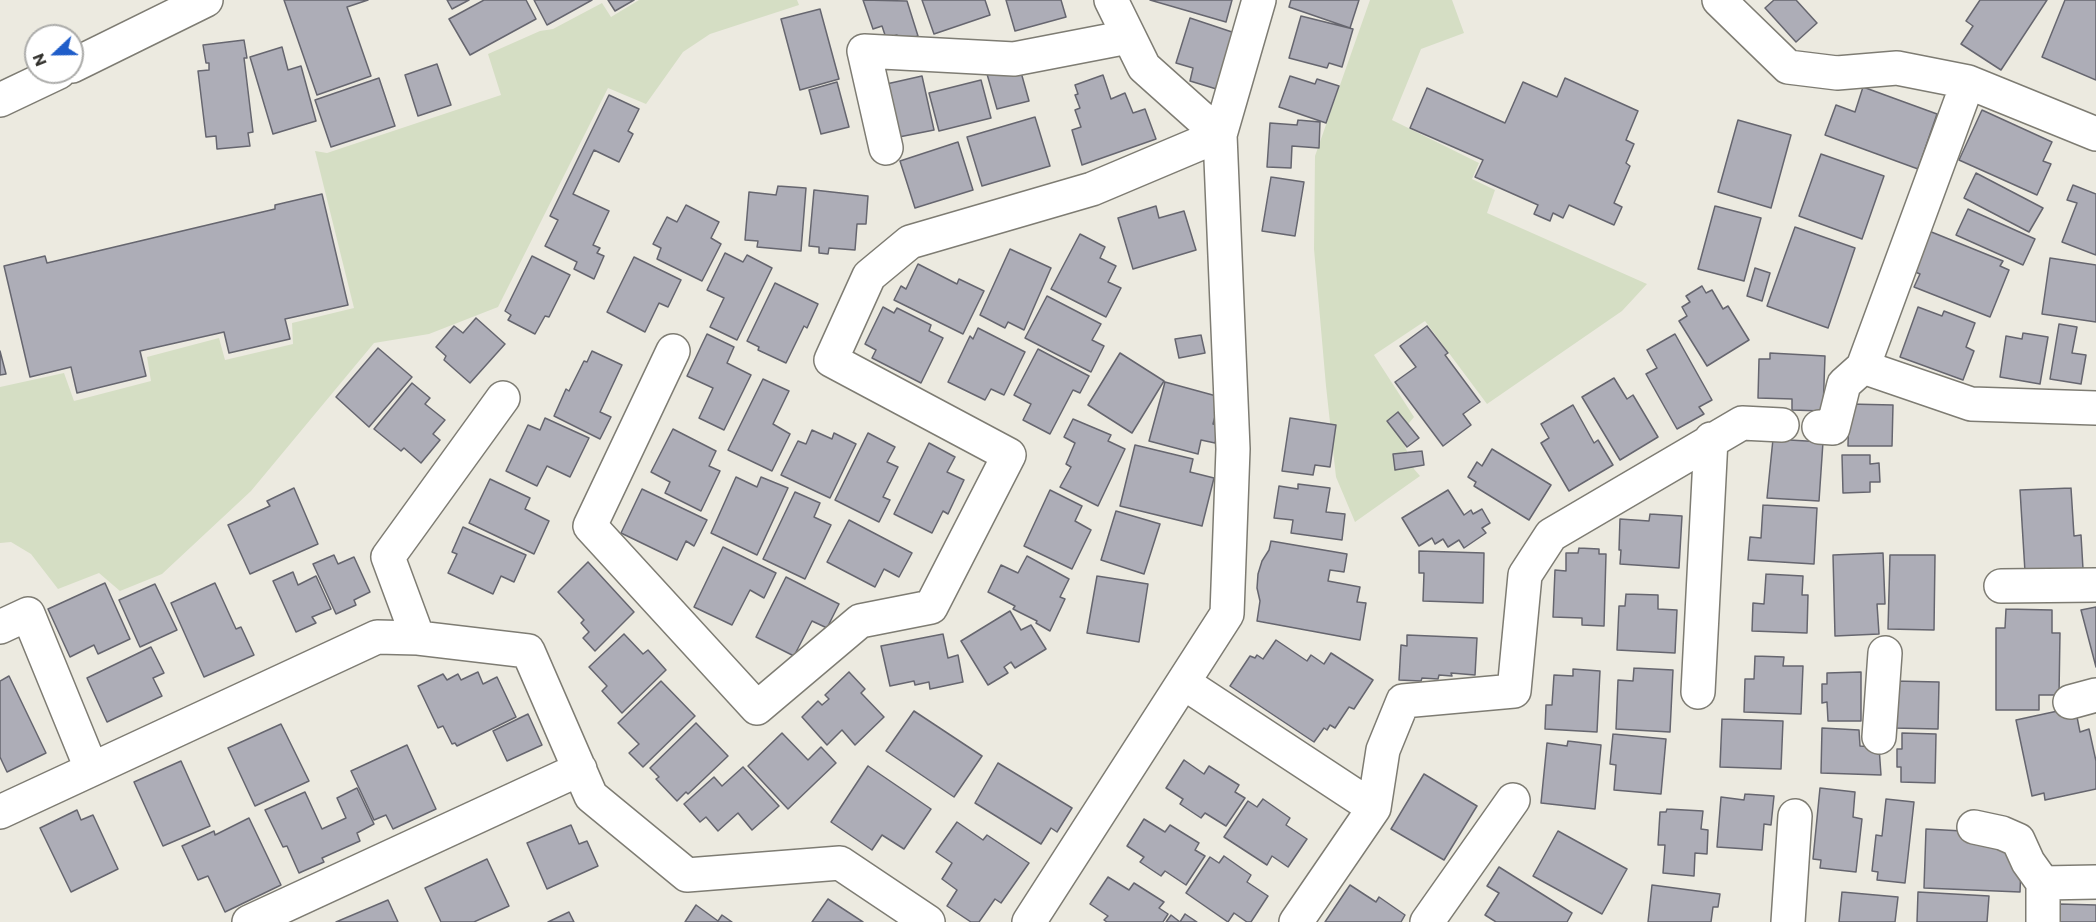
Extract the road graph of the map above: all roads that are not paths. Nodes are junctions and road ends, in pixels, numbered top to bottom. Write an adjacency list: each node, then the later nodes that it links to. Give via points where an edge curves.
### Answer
1 (206, 0): 6 (street)
2 (1111, 0): 5 (street)
3 (1259, 0): 11 (street)
4 (1719, 0): 7 (street, via 1788,67 1837,73 1897,68)
5 (1128, 37): 11 (street, via 1144,67); 12 (street, via 1014,59 864,51)
6 (84, 60)
7 (1968, 82): 10 (street); 14 (street)
8 (34, 84): 9 (street)
9 (0, 100)
10 (2096, 134)
11 (1220, 135): 13 (street, via 1092,189 910,242 869,276 831,360 1009,455 931,607 860,621 758,708 590,526); 25 (street, via 1233,449 1227,614)
12 (886, 148)
13 (673, 351)
14 (1863, 367): 16 (street, via 1971,404); 18 (street, via 1844,384 1833,428)
15 (503, 398): 23 (street, via 388,557)
16 (2096, 408)
17 (1782, 425): 19 (street, via 1742,423)
18 (1820, 427)
19 (1711, 439): 26 (street); 31 (street, via 1551,535 1525,575 1514,692 1403,701 1383,750)
20 (2096, 585): 21 (street)
21 (2001, 586)
22 (0, 627): 28 (street, via 28,614)
23 (418, 638): 28 (street, via 377,637); 29 (street, via 528,651)
24 (1885, 653): 27 (street)
25 (1184, 683): 31 (street); 39 (street)
26 (1698, 692)
27 (1880, 736)
28 (91, 768): 32 (street)
29 (580, 769): 37 (street); 38 (street, via 591,796 687,875 840,863)
30 (1513, 800): 41 (street)
31 (1374, 808): 40 (street)
32 (0, 812)
33 (1795, 816): 42 (street)
34 (1974, 827): 36 (street, via 2018,840)
35 (2096, 882): 36 (street)
36 (2043, 883): 43 (street)
37 (249, 922)
38 (928, 922)
39 (1029, 922)
40 (1296, 922)
41 (1427, 922)
42 (1788, 922)
43 (2043, 922)

